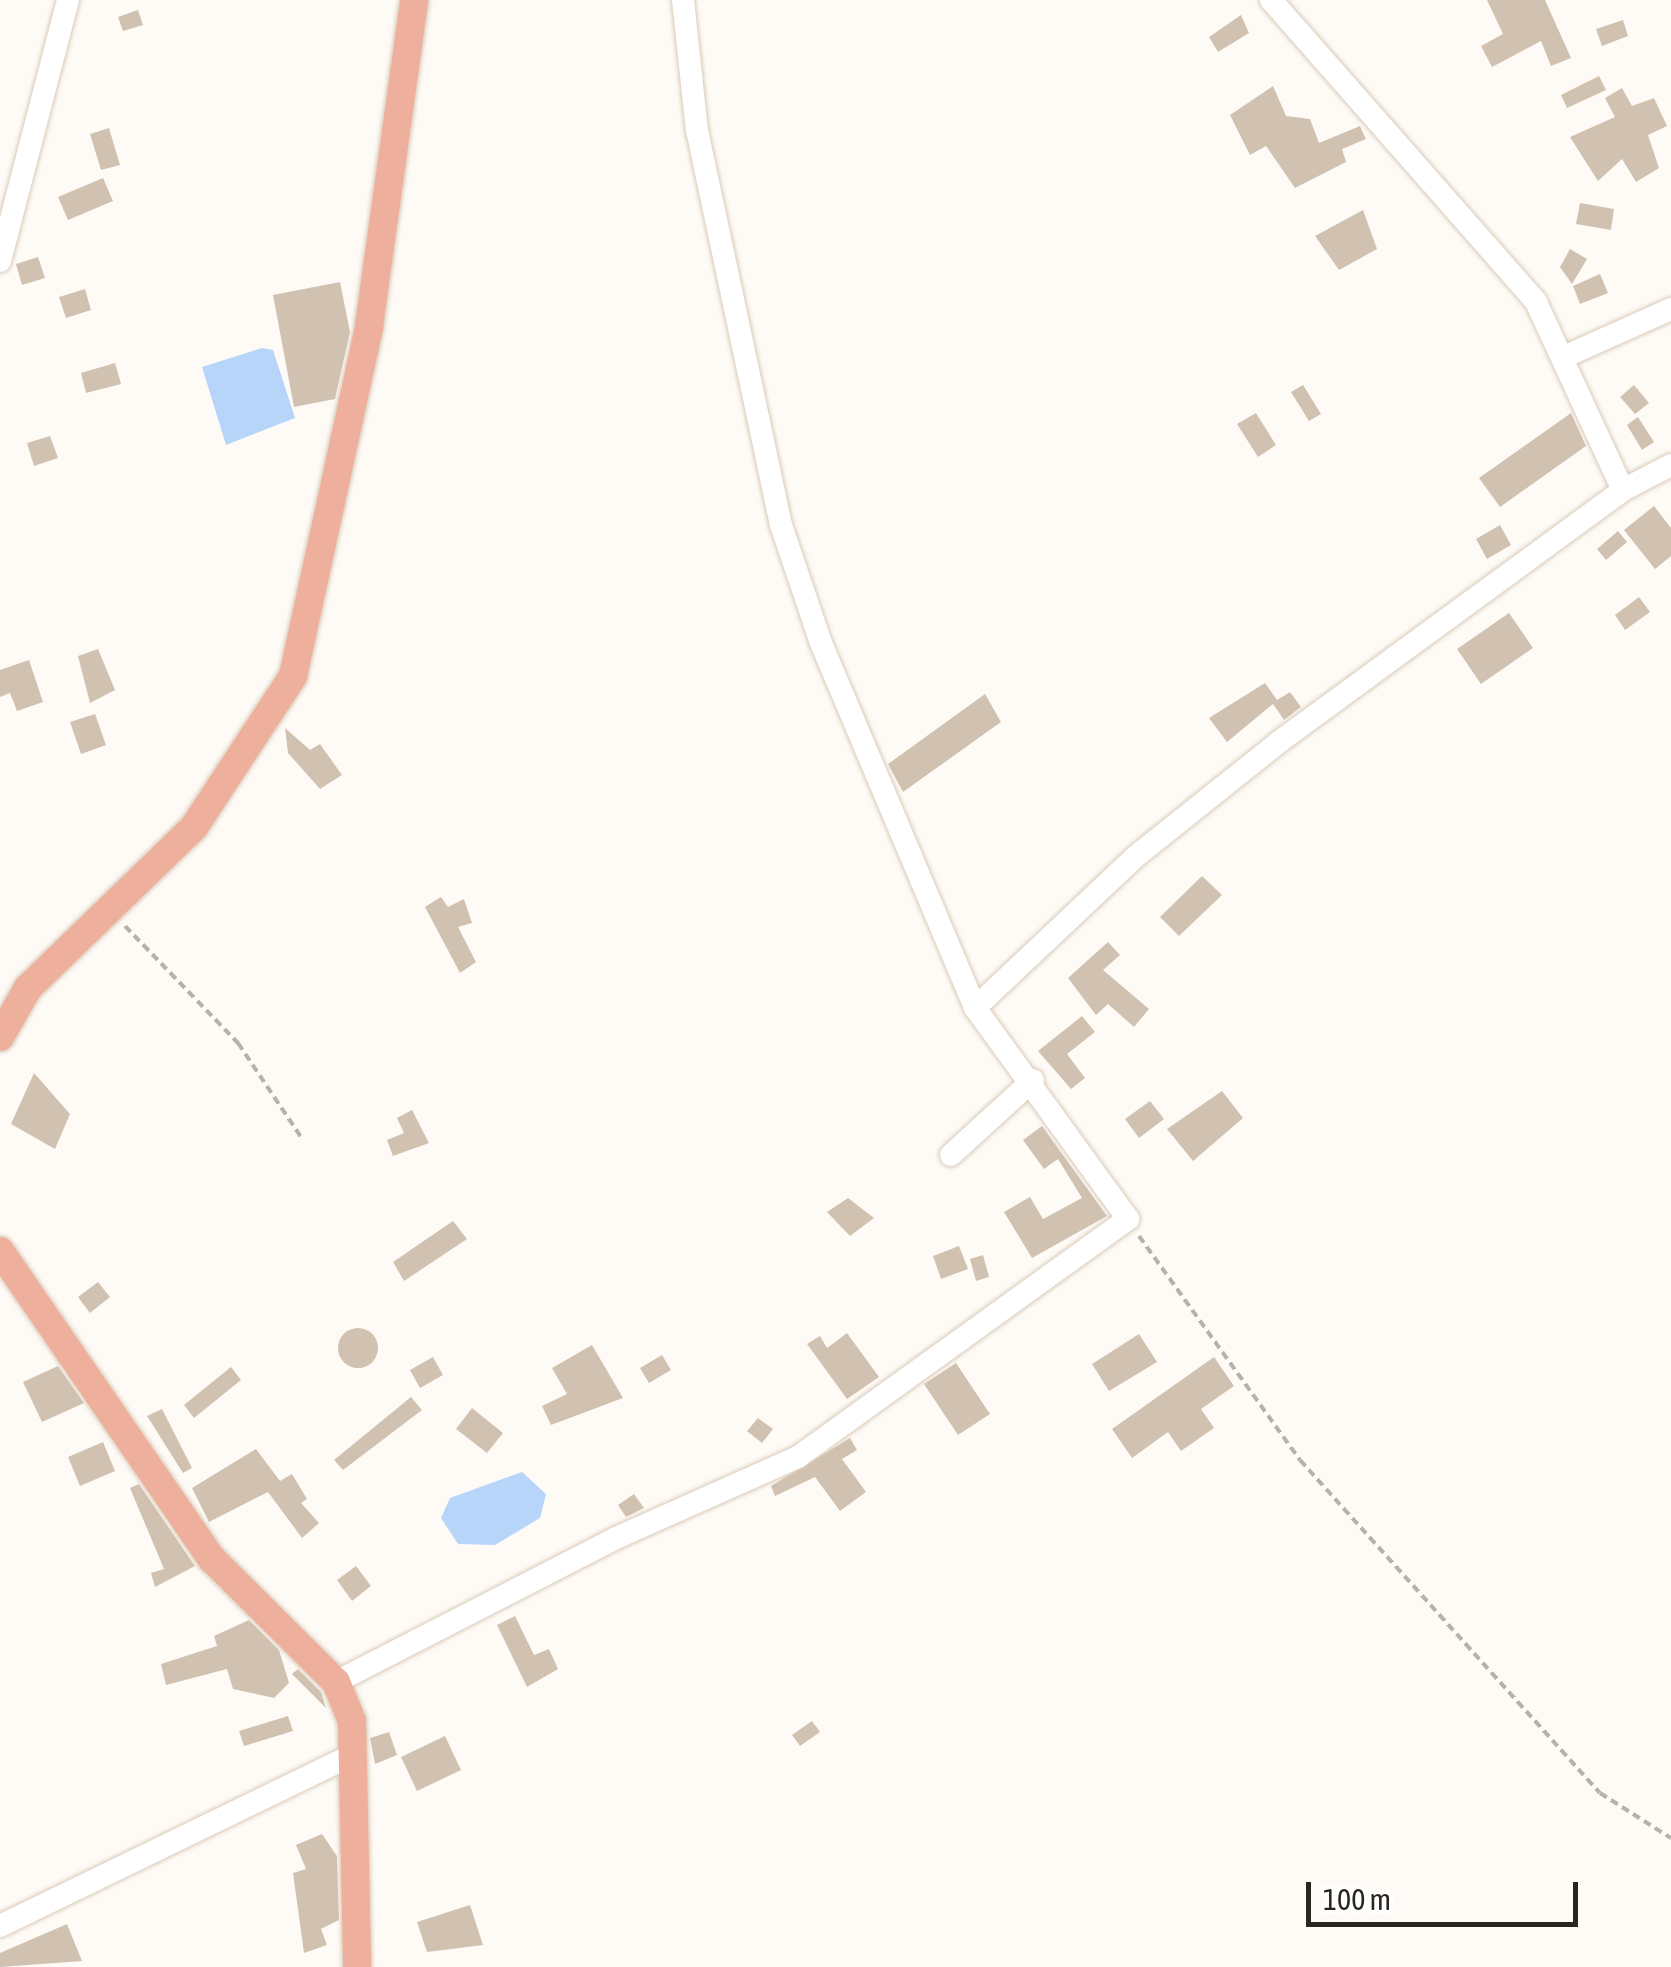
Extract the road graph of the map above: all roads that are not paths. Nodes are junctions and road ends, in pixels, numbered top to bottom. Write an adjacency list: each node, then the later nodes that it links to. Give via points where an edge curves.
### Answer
1 (68, 0): 5 (street)
2 (414, 0): 11 (main road, via 369,326 292,676 194,827 28,988)
3 (683, 0): 10 (street, via 697,130 781,525 821,643)
4 (1271, 0): 7 (street, via 1536,302)
5 (0, 261)
6 (1671, 309): 7 (street)
7 (1566, 356): 9 (street)
8 (1669, 468): 9 (street)
9 (1623, 490): 10 (street, via 1135,857)
10 (974, 1008): 12 (street)
11 (0, 1037)
12 (1033, 1080): 13 (street); 15 (street, via 1128,1220 798,1457 616,1538)
13 (951, 1155)
14 (0, 1251): 15 (main road, via 212,1559)
15 (336, 1682): 16 (main road)
16 (354, 1754): 17 (street); 18 (main road)
17 (0, 1926)
18 (357, 1967)

